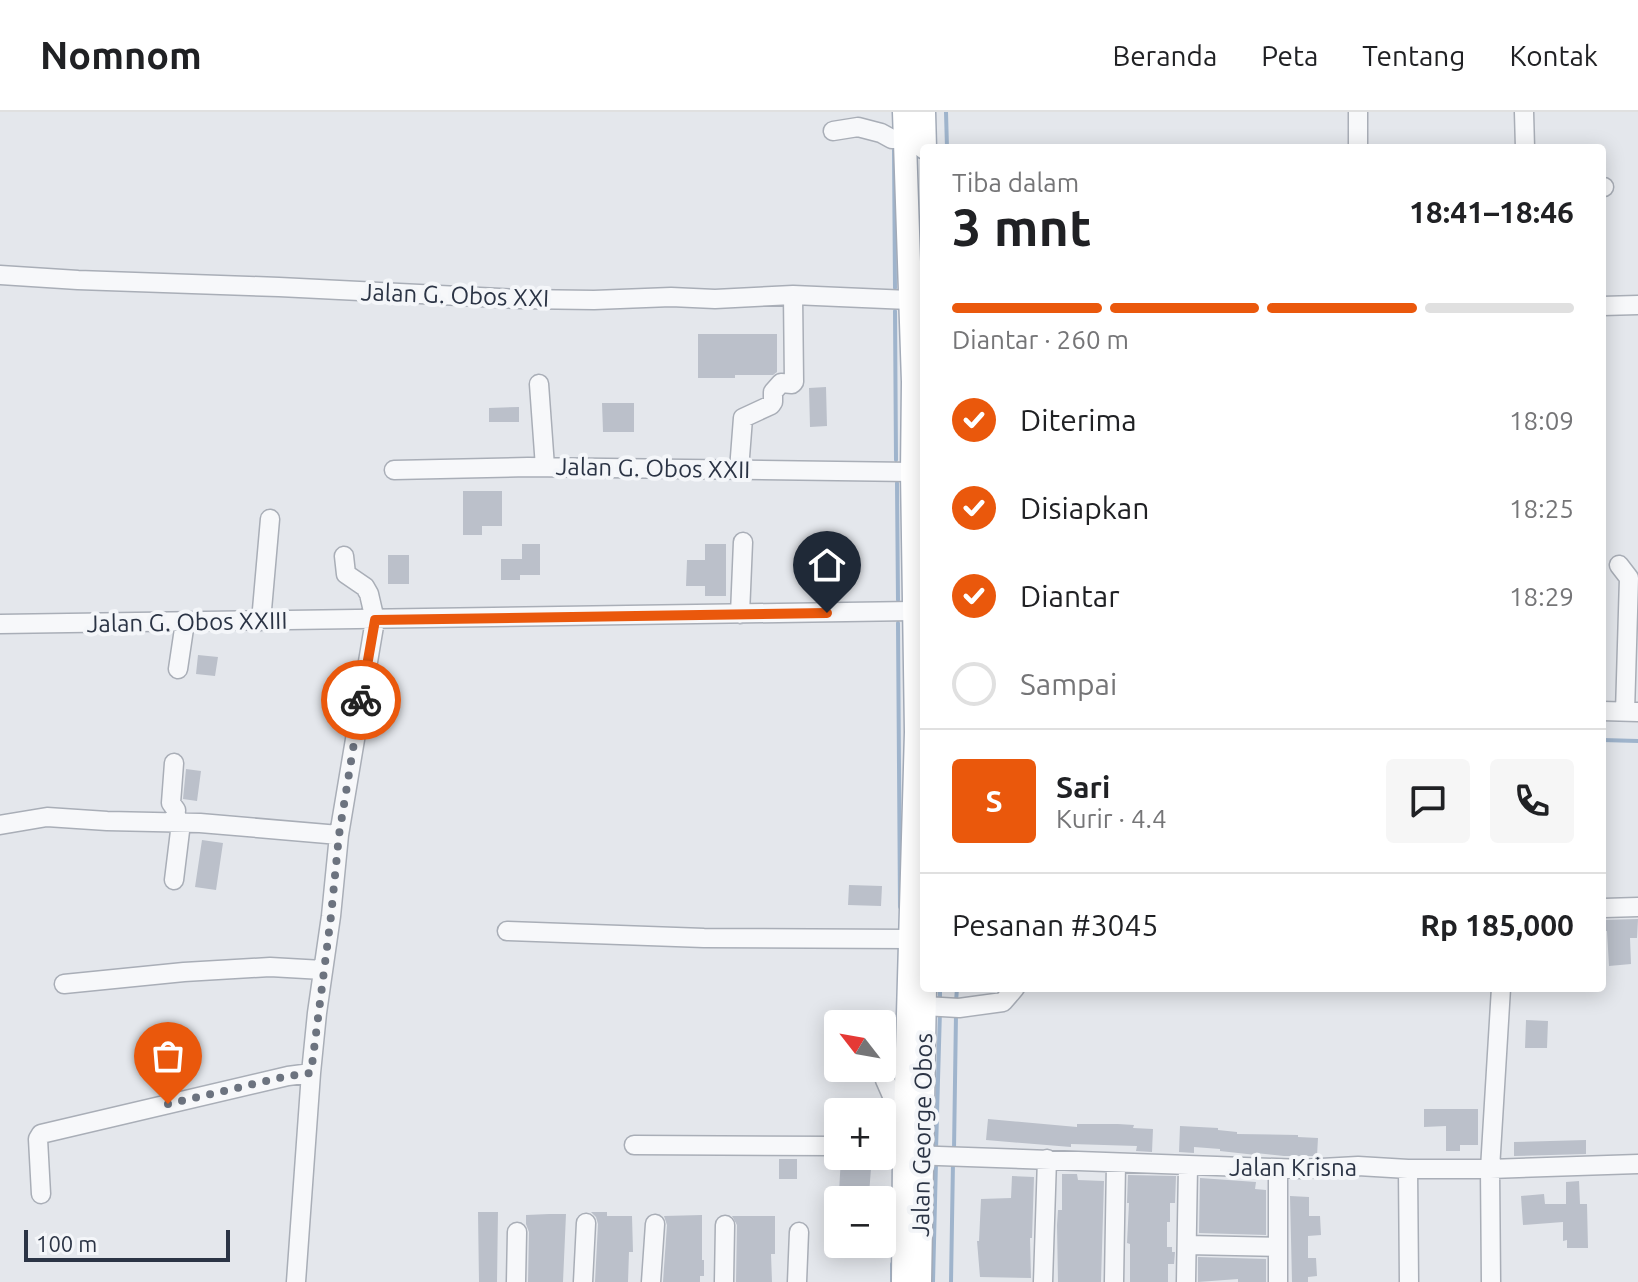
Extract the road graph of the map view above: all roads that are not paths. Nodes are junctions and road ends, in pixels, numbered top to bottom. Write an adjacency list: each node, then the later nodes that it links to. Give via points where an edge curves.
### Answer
1 (904, 112): 6 (main road, Jalan George Obos)
2 (924, 112): 6 (main road, Jalan George Obos)
3 (1358, 112): 7 (street)
4 (1524, 112): 8 (street)
5 (833, 131): 6 (street, via 858,127)
6 (915, 143): 11 (main road, Jalan George Obos)
7 (1358, 144)
8 (1525, 144)
9 (0, 275): 10 (street, Jalan G. Obos XXI, via 520,299)
10 (793, 295): 11 (street, Jalan G. Obos XXI); 18 (street, via 794,382 781,383 771,405 743,418)
11 (909, 300): 14 (main road, Jalan George Obos)
12 (1638, 305): 13 (street)
13 (1606, 306)
14 (918, 382): 19 (main road, Jalan George Obos)
15 (539, 384): 16 (street)
16 (545, 467): 17 (street, Jalan G. Obos XXII); 18 (street, Jalan G. Obos XXII)
17 (394, 470)
18 (739, 470): 19 (street, Jalan G. Obos XXII)
19 (912, 472): 24 (main road, Jalan George Obos)
20 (270, 519): 27 (street)
21 (743, 542): 25 (street)
22 (344, 556): 26 (street, via 346,574 365,587)
23 (1619, 565): 33 (street, via 1629,578)
24 (913, 611): 25 (street, Jalan G. Obos XXIII); 31 (main road, Jalan George Obos)
25 (740, 614): 26 (street, Jalan G. Obos XXIII)
26 (375, 620): 27 (street, Jalan G. Obos XXIII); 37 (street)
27 (261, 621): 28 (street, Jalan G. Obos XXIII)
28 (185, 622): 29 (street, Jalan G. Obos XXIII); 30 (street)
29 (0, 624)
30 (178, 669)
31 (919, 685): 42 (main road, Jalan George Obos)
32 (1606, 711): 33 (street)
33 (1632, 712)
34 (174, 763): 35 (street, via 171,803)
35 (178, 822): 36 (street, via 47,817); 37 (street); 38 (street)
36 (0, 825)
37 (339, 835): 43 (street)
38 (174, 880)
39 (1638, 907): 40 (street)
40 (1606, 908)
41 (507, 931): 42 (street)
42 (909, 939): 50 (main road, Jalan George Obos)
43 (323, 970): 44 (street, via 213,970); 48 (street)
44 (64, 984)
45 (1012, 992): 47 (street, via 1003,1002 959,1008)
46 (1501, 992): 60 (street)
47 (932, 1002): 53 (main road, Jalan George Obos)
48 (311, 1073): 61 (street, via 41,1134); 69 (street)
49 (886, 1082): 50 (street, via 892,1096)
50 (905, 1104): 53 (main road, Jalan George Obos)
51 (634, 1145): 52 (street)
52 (824, 1146)
53 (908, 1152): 54 (street, Jalan Krisna); 75 (main road, Jalan George Obos); 76 (main road, Jalan George Obos)
54 (1047, 1159): 55 (street, Jalan Krisna); 77 (street)
55 (1116, 1163): 57 (street, Jalan Krisna); 78 (street)
56 (1638, 1164): 60 (street, Jalan Krisna)
57 (1188, 1166): 58 (street, Jalan Krisna); 67 (street)
58 (1278, 1169): 59 (street, Jalan Krisna); 68 (street)
59 (1408, 1169): 60 (street, Jalan Krisna); 81 (street)
60 (1490, 1169): 82 (street)
61 (41, 1194)
62 (586, 1223): 71 (street)
63 (655, 1224): 72 (street)
64 (725, 1225): 73 (street)
65 (517, 1232): 70 (street)
66 (799, 1232): 74 (street)
67 (1187, 1245): 68 (street); 79 (street)
68 (1278, 1247): 80 (street)
69 (296, 1282)
70 (516, 1282)
71 (583, 1282)
72 (651, 1282)
73 (724, 1282)
74 (797, 1282)
75 (903, 1282)
76 (920, 1282)
77 (1043, 1282)
78 (1114, 1282)
79 (1186, 1282)
80 (1278, 1282)
81 (1409, 1282)
82 (1491, 1282)

